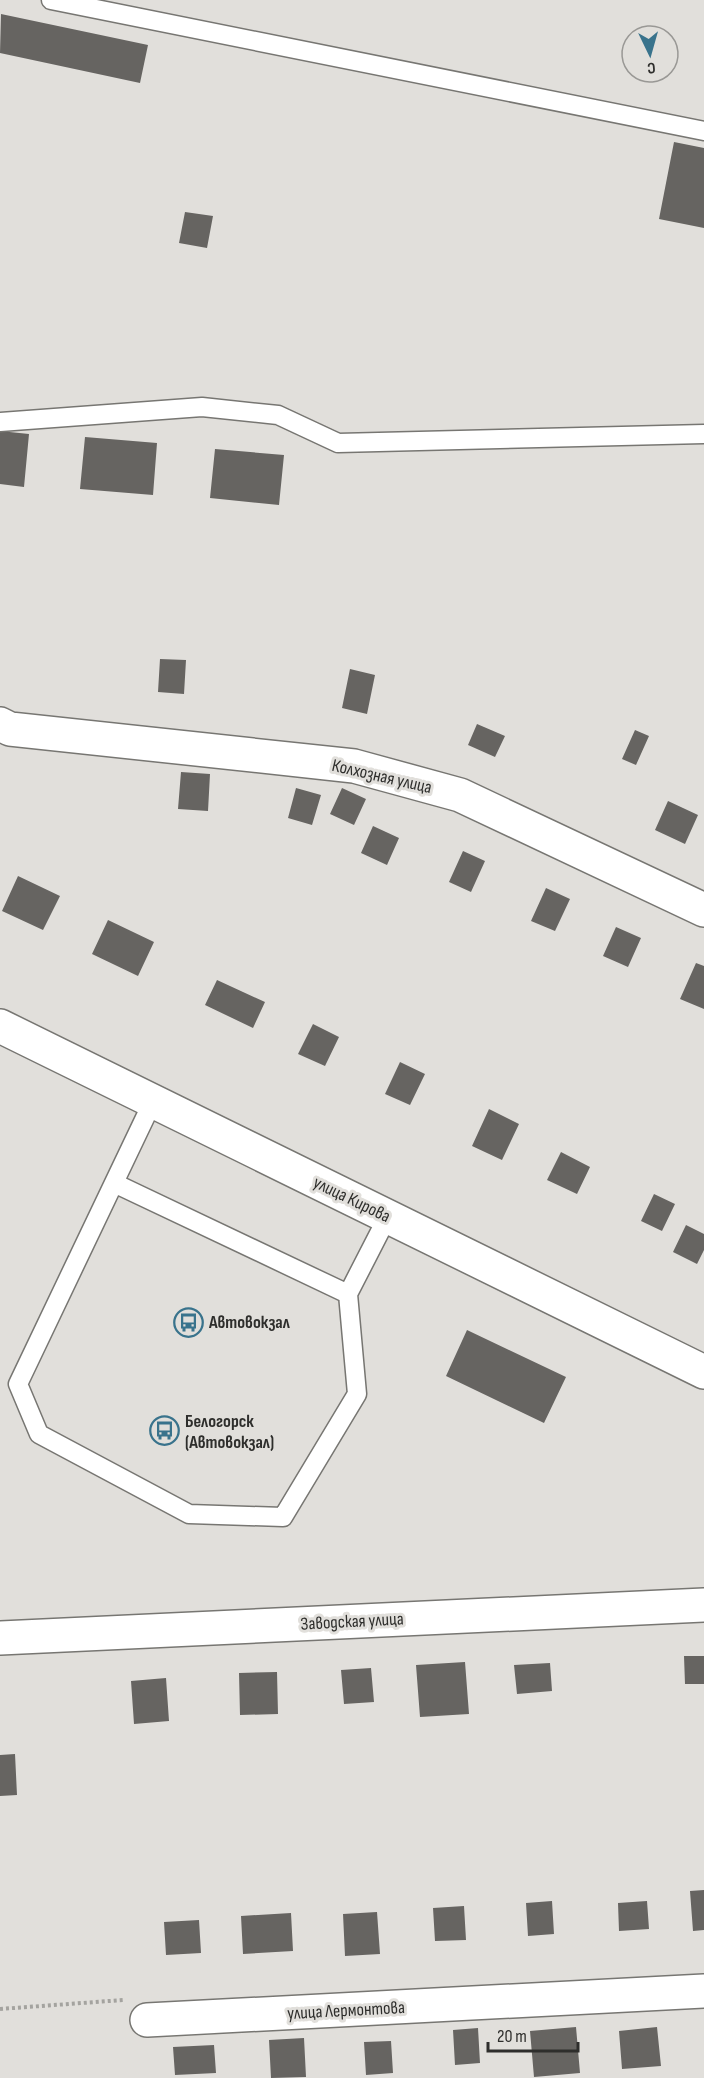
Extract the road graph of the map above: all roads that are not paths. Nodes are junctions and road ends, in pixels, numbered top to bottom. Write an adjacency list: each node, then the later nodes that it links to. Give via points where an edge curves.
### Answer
1 (51, 0): 2 (lane)
2 (704, 131)
3 (0, 422): 4 (lane, via 202,406 278,415 338,443)
4 (704, 434)
5 (0, 724): 6 (street, Колхозная улица, via 10,729 354,766 460,795)
6 (704, 910)
7 (0, 1026): 8 (street, улица Кирова)
8 (153, 1101): 9 (lane); 10 (street, улица Кирова)
9 (114, 1183): 11 (lane); 11 (lane, via 18,1384 39,1434 189,1514 283,1518 357,1394)
10 (388, 1216): 11 (lane); 12 (street, улица Кирова)
11 (348, 1294)
12 (704, 1372)
13 (704, 1605): 14 (street, Заводская улица)
14 (0, 1638)
15 (704, 1991): 16 (street, улица Лермонтова)
16 (147, 2020)

